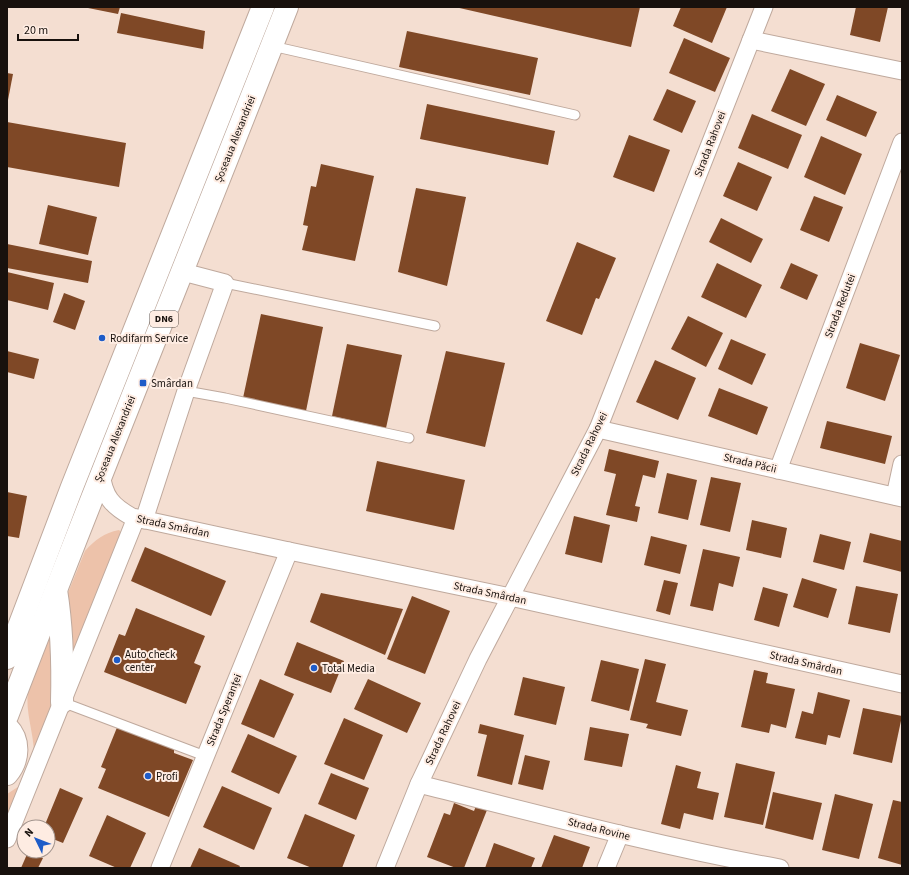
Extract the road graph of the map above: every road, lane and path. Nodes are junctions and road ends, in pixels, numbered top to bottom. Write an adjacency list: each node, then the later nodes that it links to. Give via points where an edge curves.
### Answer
1 (263, 7): 23 (main road, Șoseaua Alexandriei / DN6, via 72,487)
2 (287, 7): 5 (main road, Șoseaua Alexandriei / DN6)
3 (764, 7): 4 (street, Strada Rahovei)
4 (751, 40): 6 (street); 13 (street, Strada Rahovei)
5 (272, 46): 7 (lane); 9 (main road, Șoseaua Alexandriei / DN6)
6 (902, 71)
7 (575, 115)
8 (902, 142): 16 (street, Strada Redutei)
9 (183, 272): 10 (street); 17 (main road, Șoseaua Alexandriei / DN6)
10 (225, 283): 11 (lane); 12 (street)
11 (435, 326)
12 (186, 392): 14 (lane, via 225,398); 19 (street)
13 (598, 429): 16 (street, Strada Păcii); 22 (street, Strada Rahovei)
14 (409, 438)
15 (902, 464): 18 (street)
16 (778, 470): 18 (street, Strada Păcii)
17 (101, 474): 19 (street, Strada Smârdan, via 102,486 111,502 120,511); 21 (main road, Șoseaua Alexandriei / DN6)
18 (898, 497)
19 (137, 519): 20 (street, Strada Smârdan); 25 (street)
20 (289, 551): 22 (street, Strada Smârdan); 28 (street, Strada Speranței)
21 (56, 590): 25 (main road, via 61,619); 26 (main road, Șoseaua Alexandriei / DN6)
22 (510, 596): 24 (street, Strada Smârdan); 30 (street, Strada Rahovei)
23 (7, 658)
24 (902, 684)
25 (62, 702): 28 (lane); 32 (street)
26 (7, 716)
27 (7, 727): 29 (main road, via 14,736 17,753)
28 (205, 756): 34 (street, Strada Speranței)
29 (7, 774)
30 (419, 784): 31 (street, Strada Rovine); 35 (street, Strada Rahovei)
31 (620, 834): 33 (street, Strada Rovine); 36 (street)
32 (7, 839)
33 (732, 864): 37 (street, Strada Rovine)
34 (160, 868)
35 (385, 868)
36 (606, 868)
37 (780, 868)

